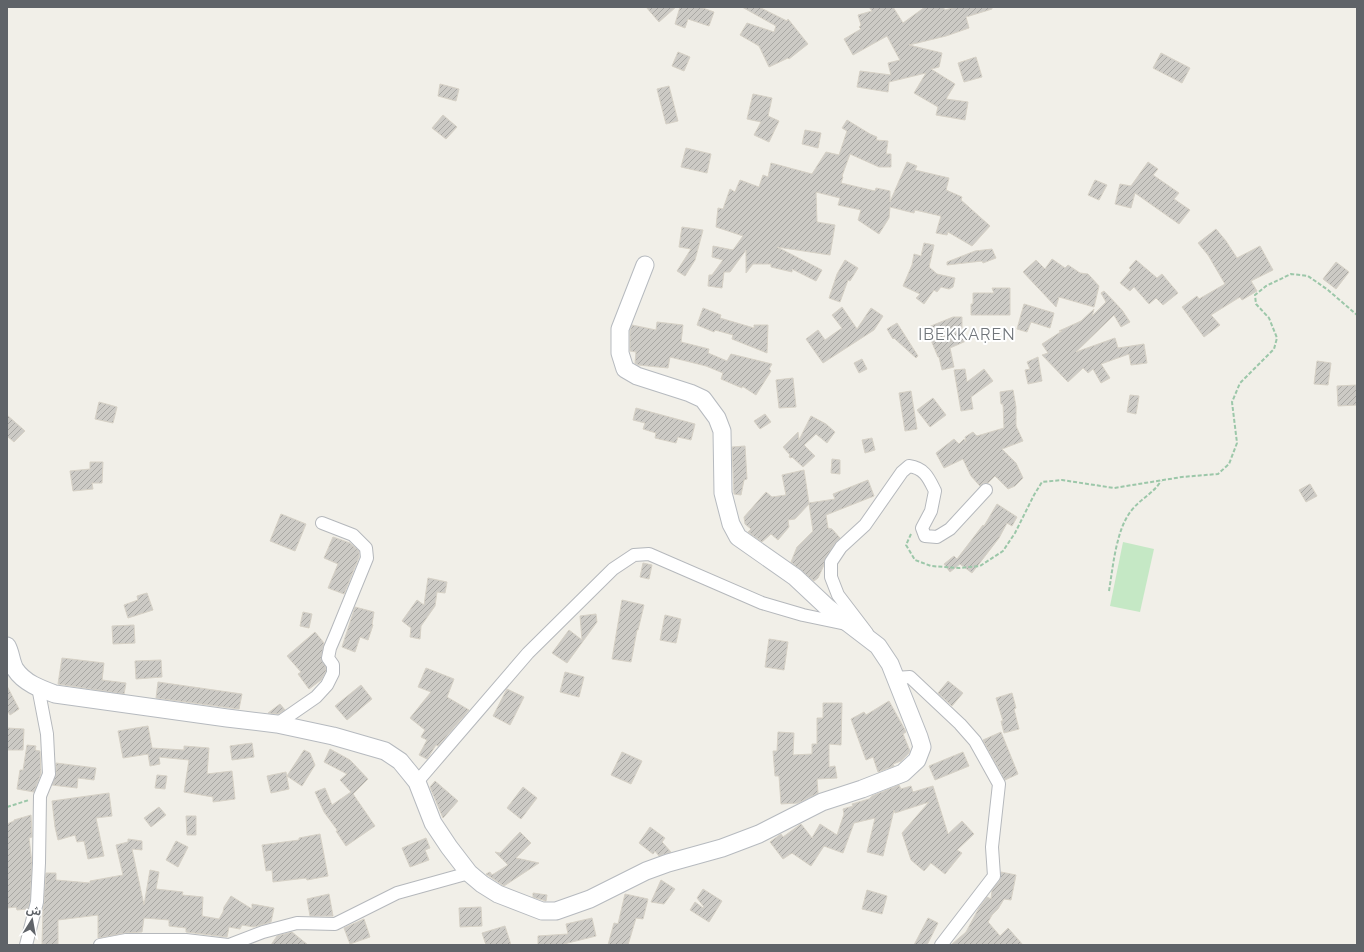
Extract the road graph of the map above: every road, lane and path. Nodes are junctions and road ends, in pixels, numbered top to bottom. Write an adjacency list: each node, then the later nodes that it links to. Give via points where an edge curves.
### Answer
1 (645, 265): 8 (street, via 620,329 620,353 625,369 637,376 703,399 717,418 722,430 723,493 731,524 738,537 795,577)
2 (1357, 315): 3 (path, via 1308,276 1291,274 1266,286 1255,295 1256,304 1269,318 1277,338 1274,349 1240,383 1232,402 1237,443 1229,464 1218,474)
3 (1161, 480): 6 (path, via 1114,488 1062,480 1042,482 1015,533 1002,551 980,566 931,566 915,560 906,546 912,533); 7 (path, via 1155,490 1140,500 1129,513 1117,543)
4 (986, 490): 6 (street, via 950,529 937,537 926,536)
5 (322, 523): 13 (street, via 353,535 366,548 367,558 330,648 328,658 333,666 333,672 327,685 316,697)
6 (922, 528): 9 (street, via 935,491 927,475 918,467 909,466 902,472 865,525 841,547 831,562 831,577 838,595)
7 (1109, 591)
8 (851, 625): 9 (street); 14 (street, via 762,603 649,554 634,555 613,569 528,653)
9 (872, 641): 11 (street, via 890,664)
10 (7, 646): 12 (street, via 15,669 24,679)
11 (895, 678): 17 (street, via 922,747 917,760 903,773 822,802 759,834 646,871 590,899 556,911 542,911 505,897); 21 (street, via 910,677 960,724 975,741 999,784 992,847 994,876)
12 (38, 687): 13 (street, via 55,694 79,698); 15 (street, via 47,734 49,774)
13 (277, 724): 14 (street, via 385,751 400,761)
14 (416, 782): 17 (street, via 433,823)
15 (40, 796): 16 (path); 18 (street, via 37,902)
16 (7, 807)
17 (469, 873): 20 (street, via 397,893 335,924 297,923)
18 (26, 945)
19 (100, 945): 20 (street, via 126,940 186,940)
20 (228, 945)
21 (941, 945)

